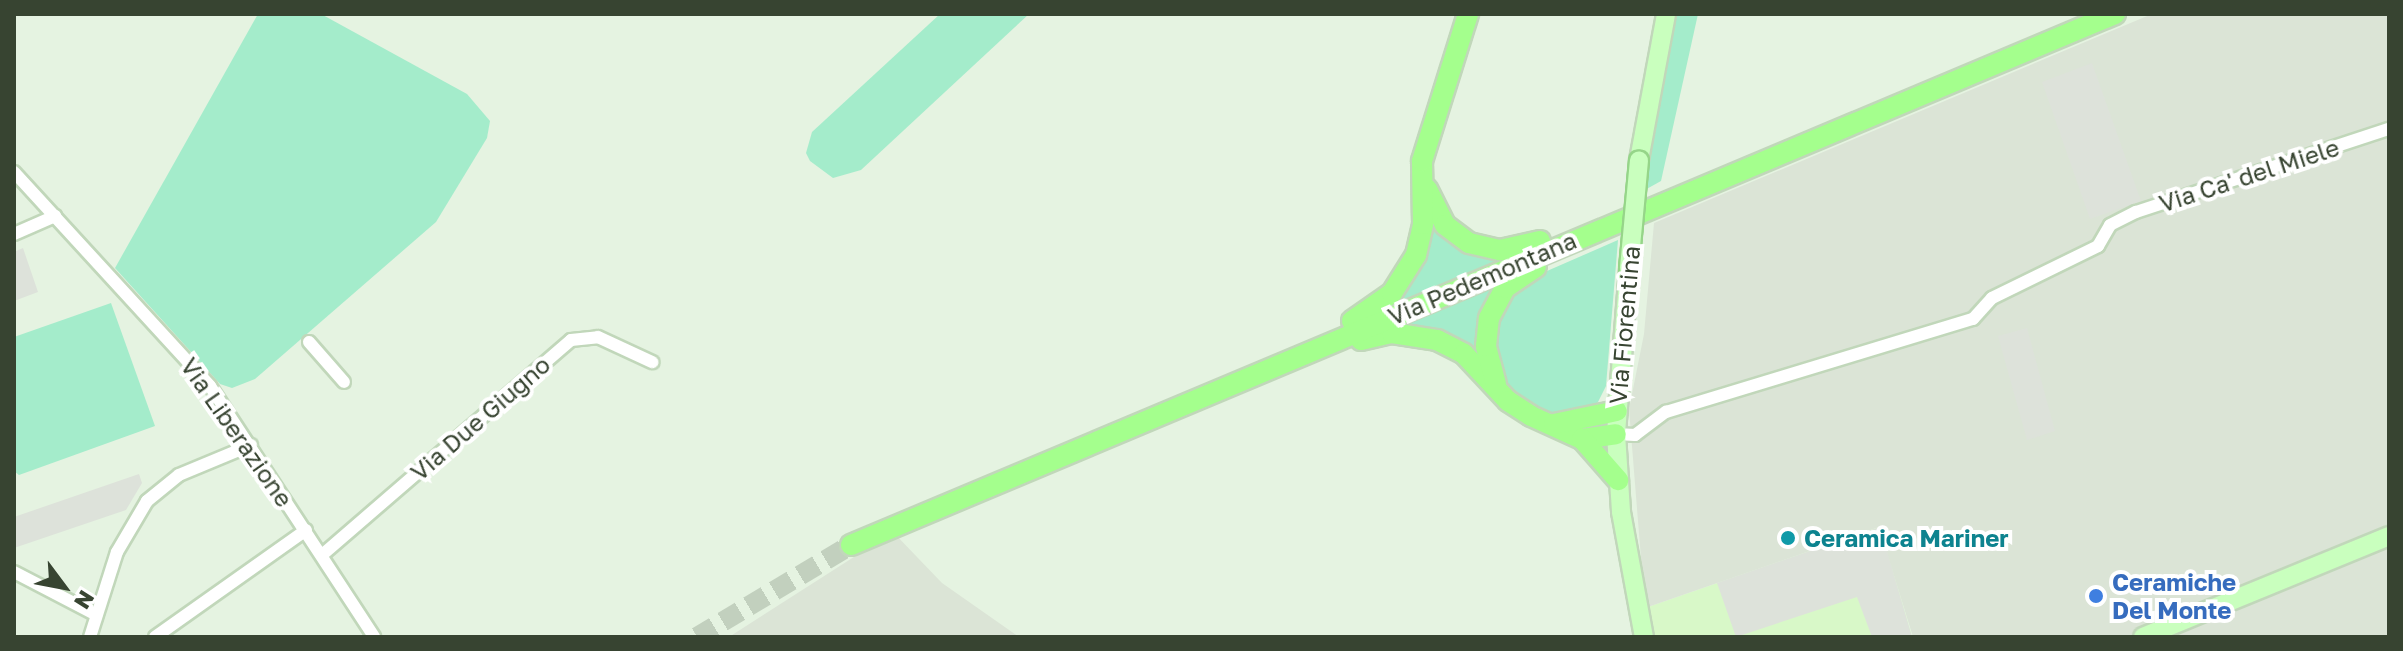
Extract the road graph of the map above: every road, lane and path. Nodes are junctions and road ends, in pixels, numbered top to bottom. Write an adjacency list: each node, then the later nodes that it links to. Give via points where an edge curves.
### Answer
1 (1468, 14): 6 (main road, via 1426,144)
2 (1666, 14): 15 (street, Via Fiorentina, bridge, via 1639,160)
3 (2115, 14): 7 (main road, Via Pedemontana)
4 (2389, 129): 17 (street, Via Ca' del Miele, via 2136,212 2110,225 2098,246 1992,298 1973,319 1666,412 1635,435)
5 (14, 172): 8 (street, Via Liberazione)
6 (1422, 174): 7 (main road, via 1445,225 1469,243 1500,250); 14 (main road, via 1421,235 1411,265 1392,293 1372,311)
7 (1690, 190): 13 (main road, via 1528,270 1505,288 1492,308 1485,337); 14 (main road, Via Pedemontana)
8 (55, 216): 9 (street); 19 (street, Via Liberazione, via 180,350)
9 (14, 234)
10 (309, 342): 12 (street)
11 (652, 362): 24 (street, Via Due Giugno, via 598,337 571,340)
12 (344, 382)
13 (1497, 388): 14 (main road, via 1454,347 1392,333); 16 (main road, via 1519,409)
14 (1210, 393): 23 (main road, Via Pedemontana)
15 (1617, 411): 16 (main road); 17 (street, Via Fiorentina)
16 (1554, 424): 18 (main road)
17 (1616, 434): 18 (main road); 20 (street, Via Fiorentina)
18 (1582, 439): 20 (main road)
19 (251, 445): 21 (street, Via Liberazione); 26 (street, via 179,475 147,501 123,539)
20 (1618, 480): 30 (street, Via Fiorentina)
21 (306, 530): 24 (street, Via Liberazione); 28 (street)
22 (2389, 536): 31 (street)
23 (851, 545)
24 (322, 555): 29 (street, Via Liberazione)
25 (14, 572): 26 (street)
26 (97, 615): 27 (street)
27 (90, 637)
28 (155, 637)
29 (374, 637)
30 (1644, 637)
31 (2143, 637)

